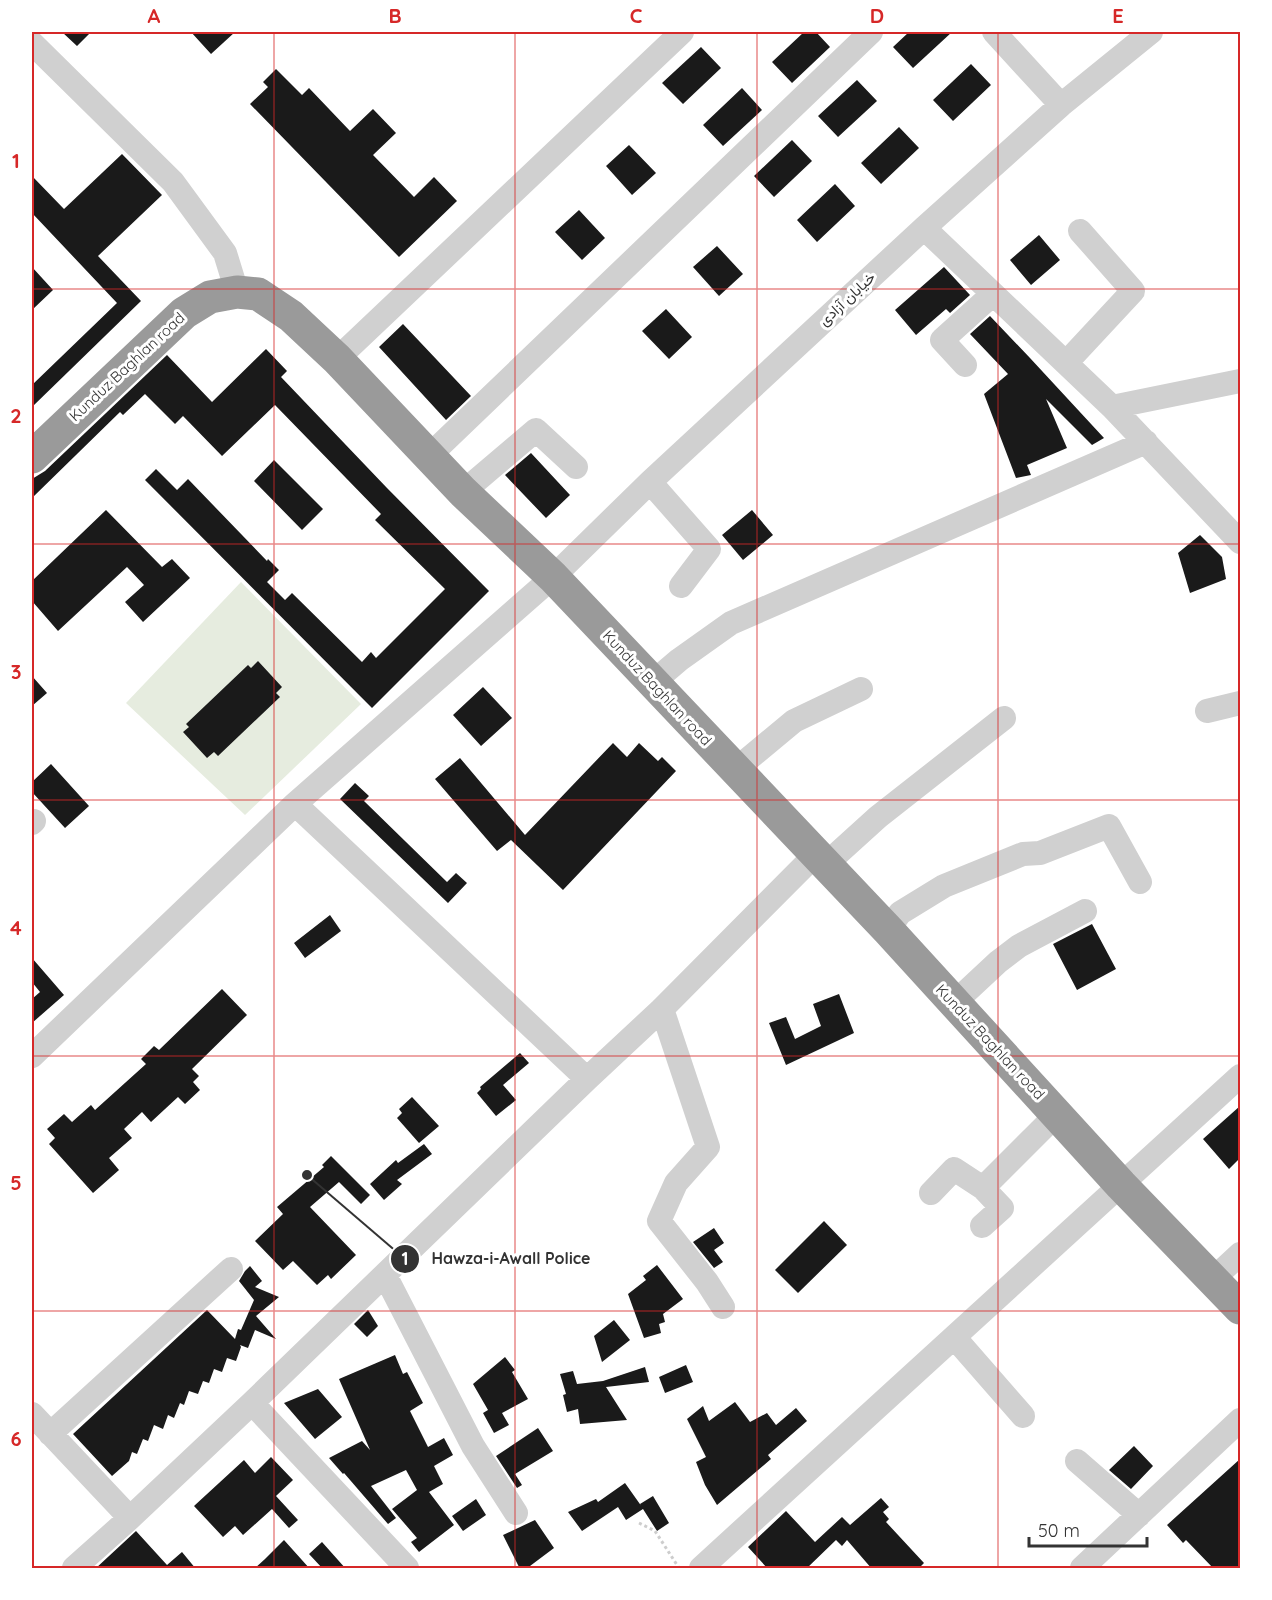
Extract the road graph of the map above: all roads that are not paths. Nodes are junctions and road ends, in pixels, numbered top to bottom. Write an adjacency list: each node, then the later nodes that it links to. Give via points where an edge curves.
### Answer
1 (682, 32): 11 (street)
2 (871, 32): 17 (street)
3 (994, 32): 6 (street)
4 (1151, 32): 6 (street, خیابان آزادی)
5 (32, 43): 9 (street, via 173,182 225,252)
6 (1061, 105): 7 (street, خیابان آزادی)
7 (924, 228): 10 (street); 20 (street, خیابان آزادی)
8 (1080, 231): 12 (street, via 1133,291)
9 (237, 292): 11 (highway, Kunduz Baghlan road, via 258,294 291,315); 18 (highway, Kunduz Baghlan road, via 210,297 184,313)
10 (993, 294): 12 (street); 13 (street, via 942,340)
11 (337, 359): 17 (highway, Kunduz Baghlan road)
12 (1066, 363): 15 (street)
13 (965, 365)
14 (1240, 381): 15 (street)
15 (1112, 407): 16 (street)
16 (1146, 442): 22 (street); 25 (street, via 731,623)
17 (429, 456): 21 (highway, Kunduz Baghlan road)
18 (32, 457)
19 (576, 467): 21 (street, via 536,430)
20 (650, 482): 23 (street, خیابان آزادی); 24 (street, via 709,549)
21 (463, 492): 23 (highway, Kunduz Baghlan road)
22 (1240, 542)
23 (553, 578): 25 (highway, Kunduz Baghlan road); 31 (street, خیابان آزادی)
24 (681, 586)
25 (652, 683): 30 (highway, Kunduz Baghlan road)
26 (861, 689): 30 (street, via 794,721)
27 (1240, 703): 28 (street)
28 (1207, 711)
29 (1004, 718): 32 (street)
30 (735, 770): 32 (highway, Kunduz Baghlan road)
31 (295, 804): 38 (street, خیابان آزادی); 40 (street)
32 (820, 860): 35 (highway, Kunduz Baghlan road); 37 (street)
33 (1140, 882): 35 (street, via 1109,826 1040,853 1023,854 944,886 900,913)
34 (1085, 911): 36 (street, via 1019,946)
35 (888, 930): 36 (highway, Kunduz Baghlan road)
36 (954, 1003): 41 (highway, Kunduz Baghlan road)
37 (662, 1009): 40 (street); 50 (street, via 708,1147 676,1182 659,1221)
38 (32, 1056)
39 (1240, 1076): 42 (street)
40 (587, 1079): 48 (street)
41 (1057, 1114): 42 (highway, Kunduz Baghlan road); 43 (street)
42 (1121, 1185): 49 (highway, Kunduz Baghlan road); 52 (street)
43 (983, 1188): 44 (street, via 954,1168); 45 (street, via 1002,1208)
44 (931, 1193)
45 (982, 1226)
46 (1240, 1254): 49 (street)
47 (231, 1269): 57 (street)
48 (385, 1275): 53 (street); 59 (street, via 473,1446)
49 (1213, 1280): 51 (highway, Kunduz Baghlan road)
50 (723, 1307)
51 (1240, 1308)
52 (954, 1337): 55 (street); 64 (street)
53 (252, 1403): 61 (street); 63 (street)
54 (32, 1414): 57 (street)
55 (1023, 1416)
56 (1240, 1420): 60 (street)
57 (50, 1434): 61 (street)
58 (1077, 1461): 60 (street)
59 (516, 1513)
60 (1138, 1515): 65 (street)
61 (130, 1518): 62 (street)
62 (74, 1569)
63 (407, 1569)
64 (700, 1569)
65 (1082, 1569)

